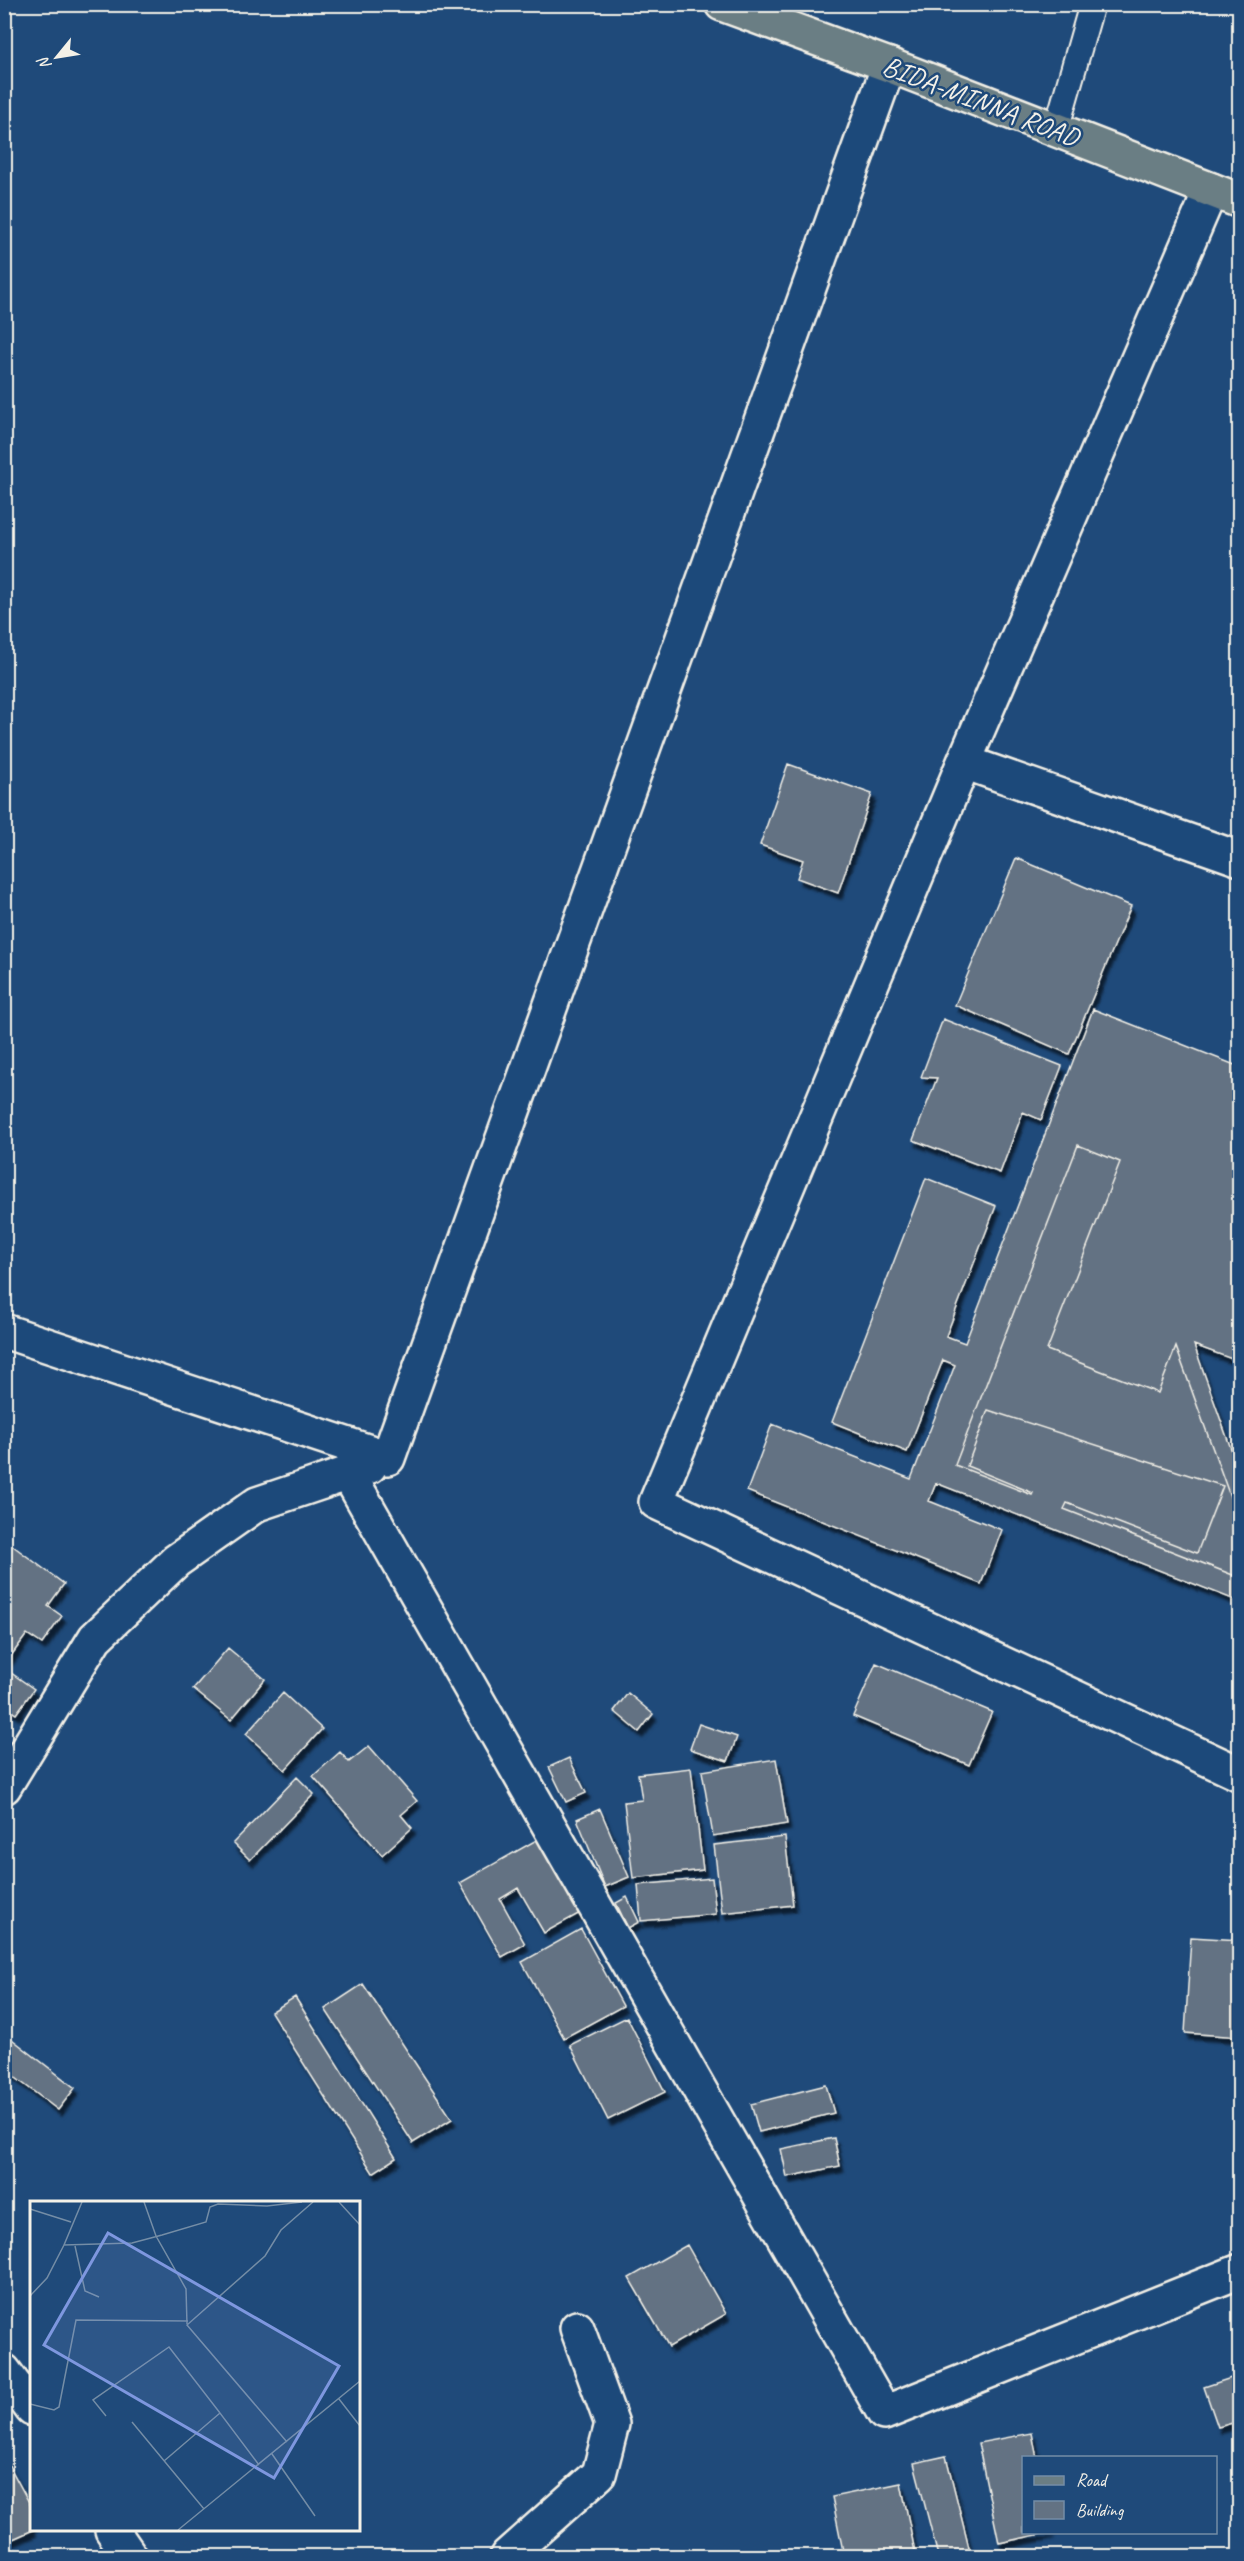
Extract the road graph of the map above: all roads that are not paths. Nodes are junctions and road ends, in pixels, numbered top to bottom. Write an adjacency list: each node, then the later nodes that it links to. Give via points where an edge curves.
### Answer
1 (722, 4): 3 (main road, BIDA-MINNA ROAD)
2 (1092, 4): 4 (lane)
3 (889, 65): 4 (main road, BIDA-MINNA ROAD); 9 (street)
4 (1056, 130): 5 (main road, BIDA-MINNA ROAD)
5 (1225, 195): 6 (street)
6 (964, 762): 7 (street); 11 (street, via 656,1502)
7 (1239, 859)
8 (4, 1331): 9 (street)
9 (388, 1458): 10 (street)
10 (349, 1474): 12 (street, via 257,1504 176,1562 95,1638); 13 (street, via 884,2413)
11 (1239, 1774)
12 (4, 1787)
13 (1239, 2271)
14 (577, 2328): 19 (street, via 612,2424 600,2474)
15 (4, 2371): 16 (street)
16 (30, 2406)
17 (113, 2531): 18 (street)
18 (130, 2556)
19 (507, 2556)

